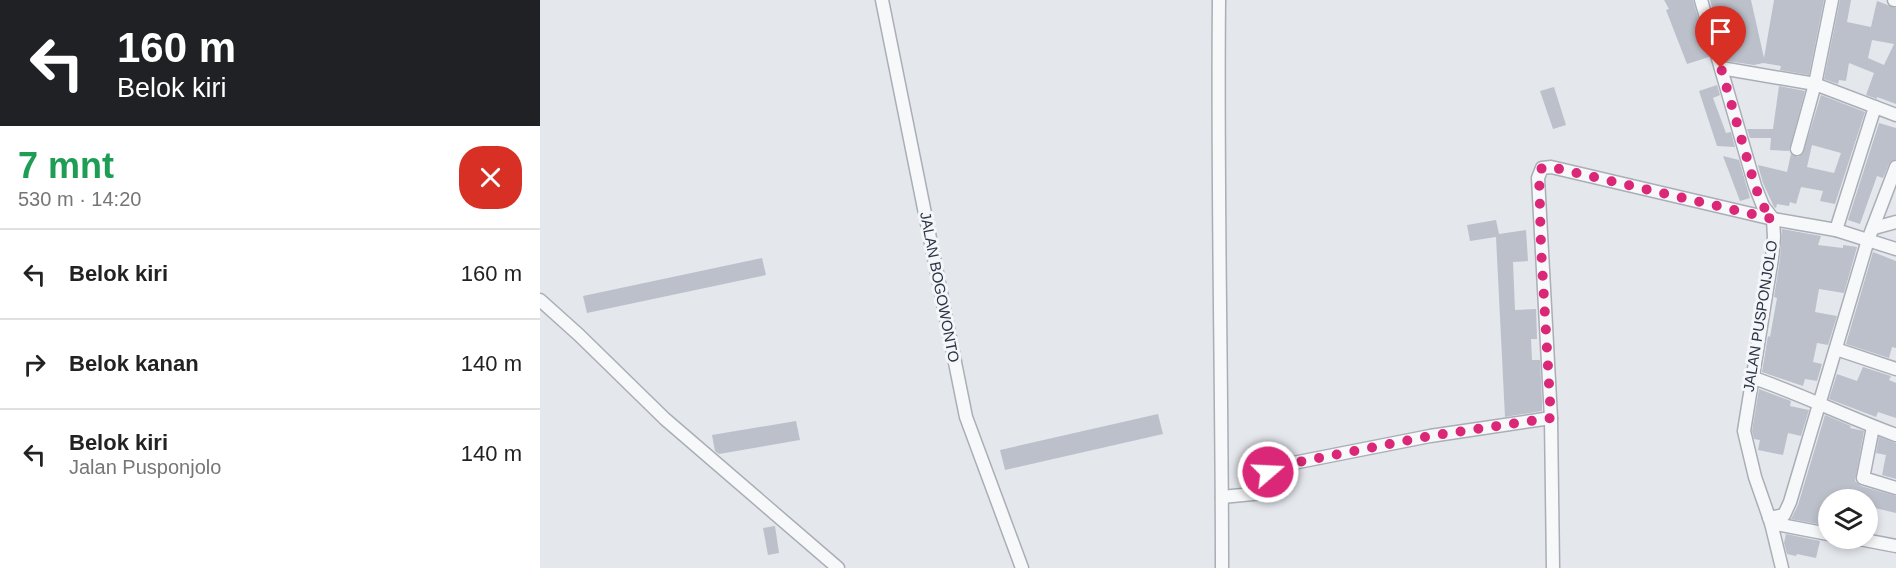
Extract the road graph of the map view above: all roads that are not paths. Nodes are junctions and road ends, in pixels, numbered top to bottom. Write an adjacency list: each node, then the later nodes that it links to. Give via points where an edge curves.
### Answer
1 (882, 0): 32 (street, JALAN BOGOWONTO, via 966,417)
2 (1219, 0): 26 (street)
3 (1701, 0): 5 (street, JALAN PUSPONJOLO)
4 (1832, 0): 6 (street)
5 (1721, 68): 6 (street); 11 (street, JALAN PUSPONJOLO, via 1755,186)
6 (1815, 84): 7 (street); 9 (street)
7 (1875, 107): 8 (street); 14 (street)
8 (1896, 115)
9 (1797, 149)
10 (1896, 167): 13 (street)
11 (1773, 219): 14 (street); 20 (street, JALAN PUSPONJOLO, via 1772,258); 22 (street, via 1542,168 1538,178)
12 (1896, 222): 13 (street)
13 (1874, 228): 15 (street)
14 (1836, 230): 15 (street)
15 (1868, 240): 16 (street); 18 (street)
16 (1896, 249)
17 (540, 300): 31 (street, via 665,419)
18 (1836, 349): 19 (street); 21 (street)
19 (1896, 369)
20 (1751, 377): 21 (street); 27 (street, JALAN PUSPONJOLO, via 1744,431)
21 (1820, 404): 23 (street); 27 (street, via 1785,514)
22 (1551, 418): 26 (street, via 1430,436 1273,467 1263,493); 34 (street)
23 (1873, 427): 24 (street); 25 (street, via 1863,478)
24 (1896, 435)
25 (1896, 488)
26 (1222, 497): 33 (street)
27 (1770, 521): 28 (street); 35 (street, JALAN PUSPONJOLO)
28 (1818, 532)
29 (1878, 543): 30 (street)
30 (1896, 546)
31 (838, 568)
32 (1022, 568)
33 (1222, 568)
34 (1553, 568)
35 (1782, 568)

